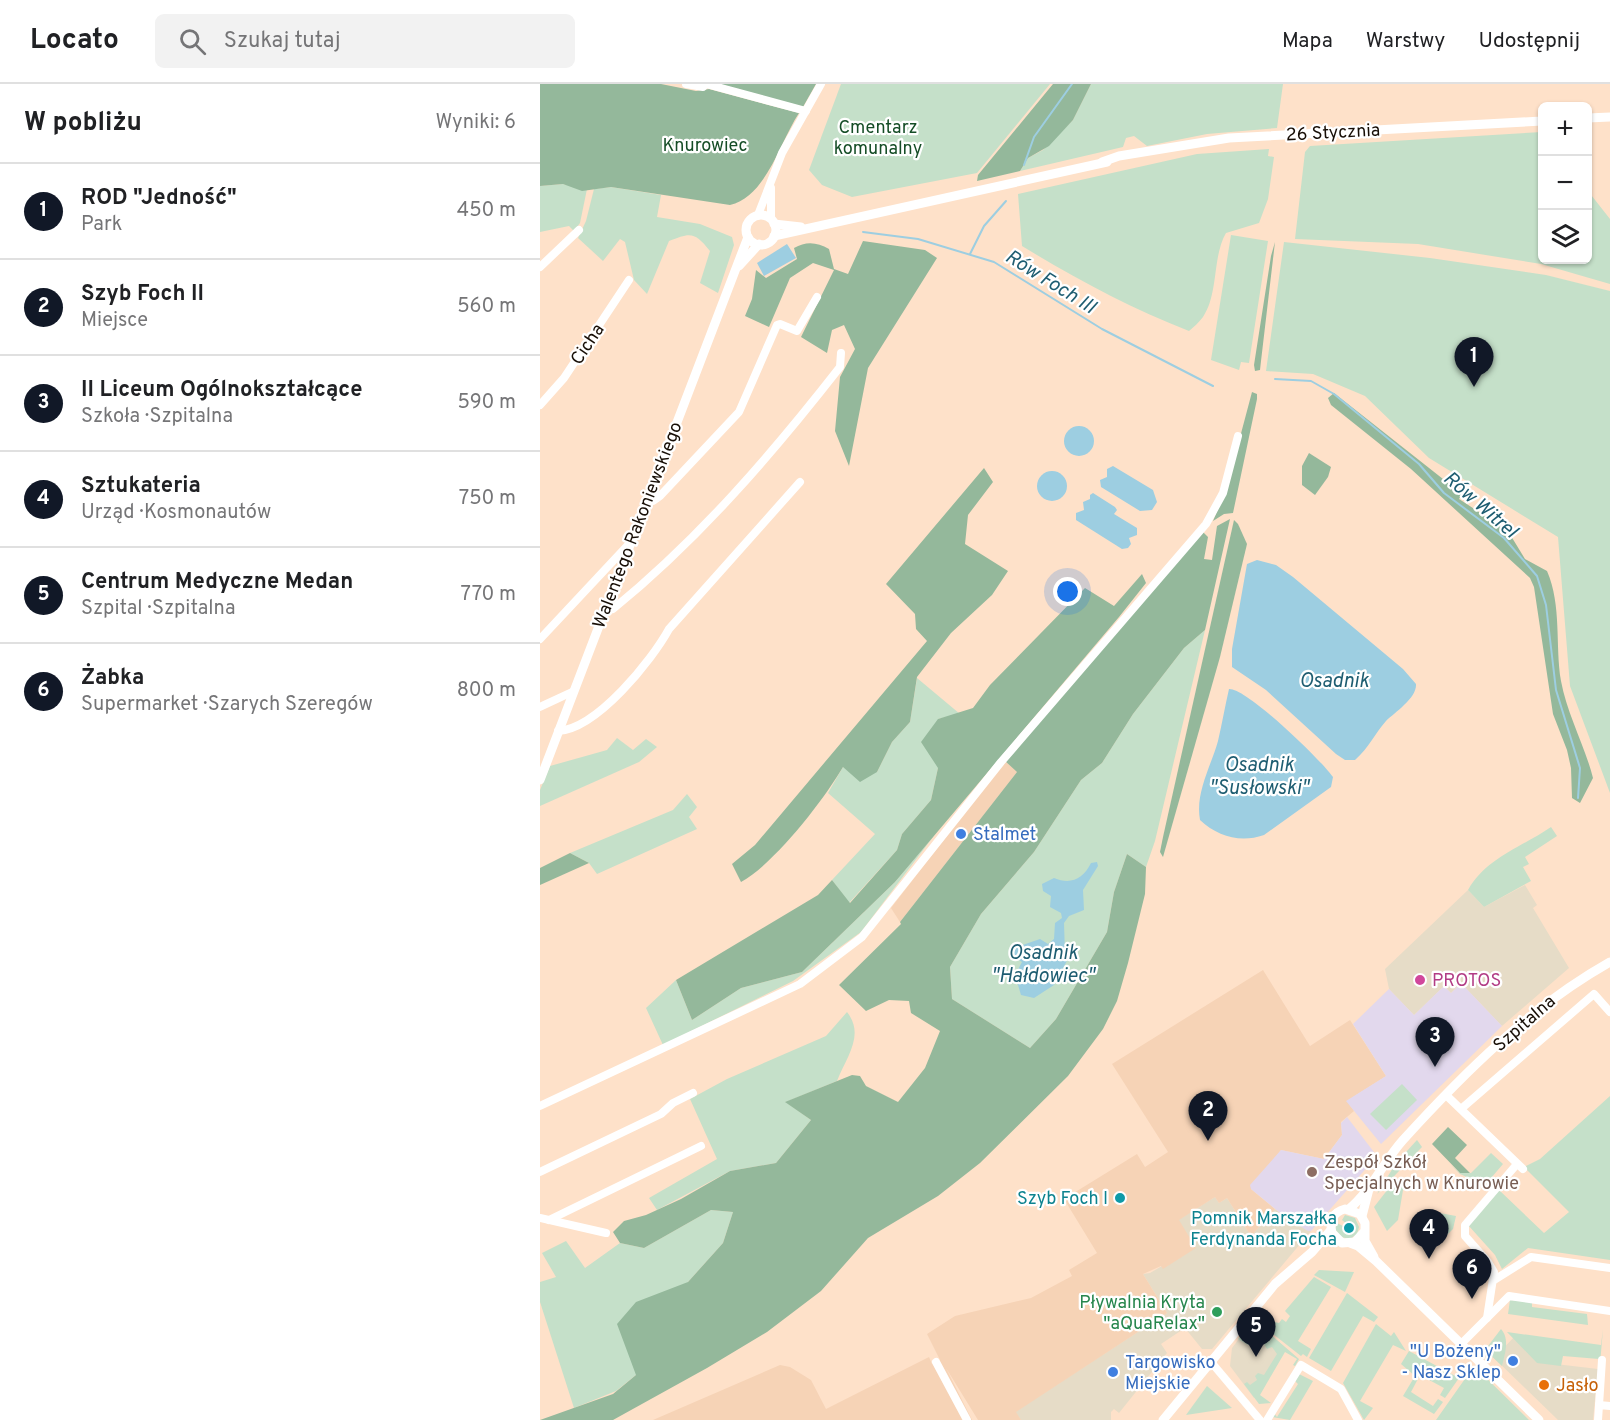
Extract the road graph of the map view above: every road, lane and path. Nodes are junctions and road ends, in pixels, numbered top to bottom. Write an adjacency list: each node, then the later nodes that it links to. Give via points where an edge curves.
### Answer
1 (686, 84): 2 (street)
2 (706, 84): 4 (street)
3 (821, 84): 4 (street)
4 (806, 111): 8 (street, via 782,153)
5 (1610, 117): 6 (street)
6 (1592, 118)
7 (1538, 120): 11 (street, 26 Stycznia, via 1229,138 1109,158)
8 (771, 184): 9 (street); 10 (street)
9 (758, 215): 10 (street); 14 (street, via 747,225)
10 (772, 221): 11 (street, 26 Stycznia); 13 (street)
11 (809, 228): 13 (street, 26 Stycznia)
12 (579, 230): 16 (street)
13 (774, 236): 15 (street, via 770,242)
14 (748, 237): 15 (street); 17 (street, Walentego Rakoniewskiego)
15 (759, 244): 17 (street, Walentego Rakoniewskiego)
16 (540, 267)
17 (736, 270): 24 (street, Walentego Rakoniewskiego)
18 (629, 280): 21 (street, Cicha, via 564,378)
19 (817, 297): 24 (street, via 797,331 777,325 739,412 660,496 653,501)
20 (841, 353): 26 (street, via 840,367 765,460 662,569 613,609)
21 (540, 405)
22 (1238, 436): 36 (street, via 1223,493 1206,524 1001,762 862,937 800,984)
23 (800, 482): 30 (street, via 609,703 572,728)
24 (646, 499): 25 (street, Walentego Rakoniewskiego)
25 (629, 543): 26 (street, Walentego Rakoniewskiego); 27 (street)
26 (604, 611): 28 (street, Walentego Rakoniewskiego)
27 (540, 639)
28 (572, 692): 29 (street); 30 (street, Walentego Rakoniewskiego)
29 (540, 707)
30 (558, 731): 31 (street, Walentego Rakoniewskiego)
31 (540, 780)
32 (1610, 962): 35 (street, Szpitalna, via 1542,1006)
33 (1610, 1012): 37 (street, via 1594,994)
34 (693, 1093): 39 (street, via 661,1114)
35 (1446, 1095): 37 (street); 40 (street, Szpitalna, via 1395,1149)
36 (540, 1106)
37 (1461, 1109): 53 (street, via 1520,1166 1465,1225 1465,1236 1491,1266)
38 (701, 1146): 44 (street)
39 (540, 1172)
40 (1370, 1184): 41 (street, Szpitalna); 42 (street, Szpitalna)
41 (1349, 1209): 42 (street); 45 (street, via 1334,1216)
42 (1362, 1216): 46 (street)
43 (540, 1218): 44 (street)
44 (549, 1220): 47 (street)
45 (1331, 1230): 48 (street); 50 (street)
46 (1364, 1232): 49 (street); 51 (street)
47 (606, 1233)
48 (1339, 1242): 49 (street); 50 (street)
49 (1350, 1244): 51 (street)
50 (1312, 1252): 59 (street, via 1275,1284)
51 (1376, 1261): 56 (street)
52 (1610, 1268): 53 (street, via 1530,1257)
53 (1494, 1280): 55 (street)
54 (1610, 1311): 55 (street, via 1509,1296)
55 (1487, 1318): 56 (street)
56 (1461, 1344): 67 (street)
57 (1602, 1360): 60 (street)
58 (936, 1362): 62 (street)
59 (1211, 1362): 63 (street); 64 (street)
60 (1599, 1405): 61 (street); 68 (street)
61 (1610, 1406)
62 (967, 1420)
63 (1163, 1420)
64 (1260, 1420)
65 (1268, 1420): 66 (street, via 1301,1365 1341,1389)
66 (1358, 1420)
67 (1539, 1420)
68 (1598, 1420)

